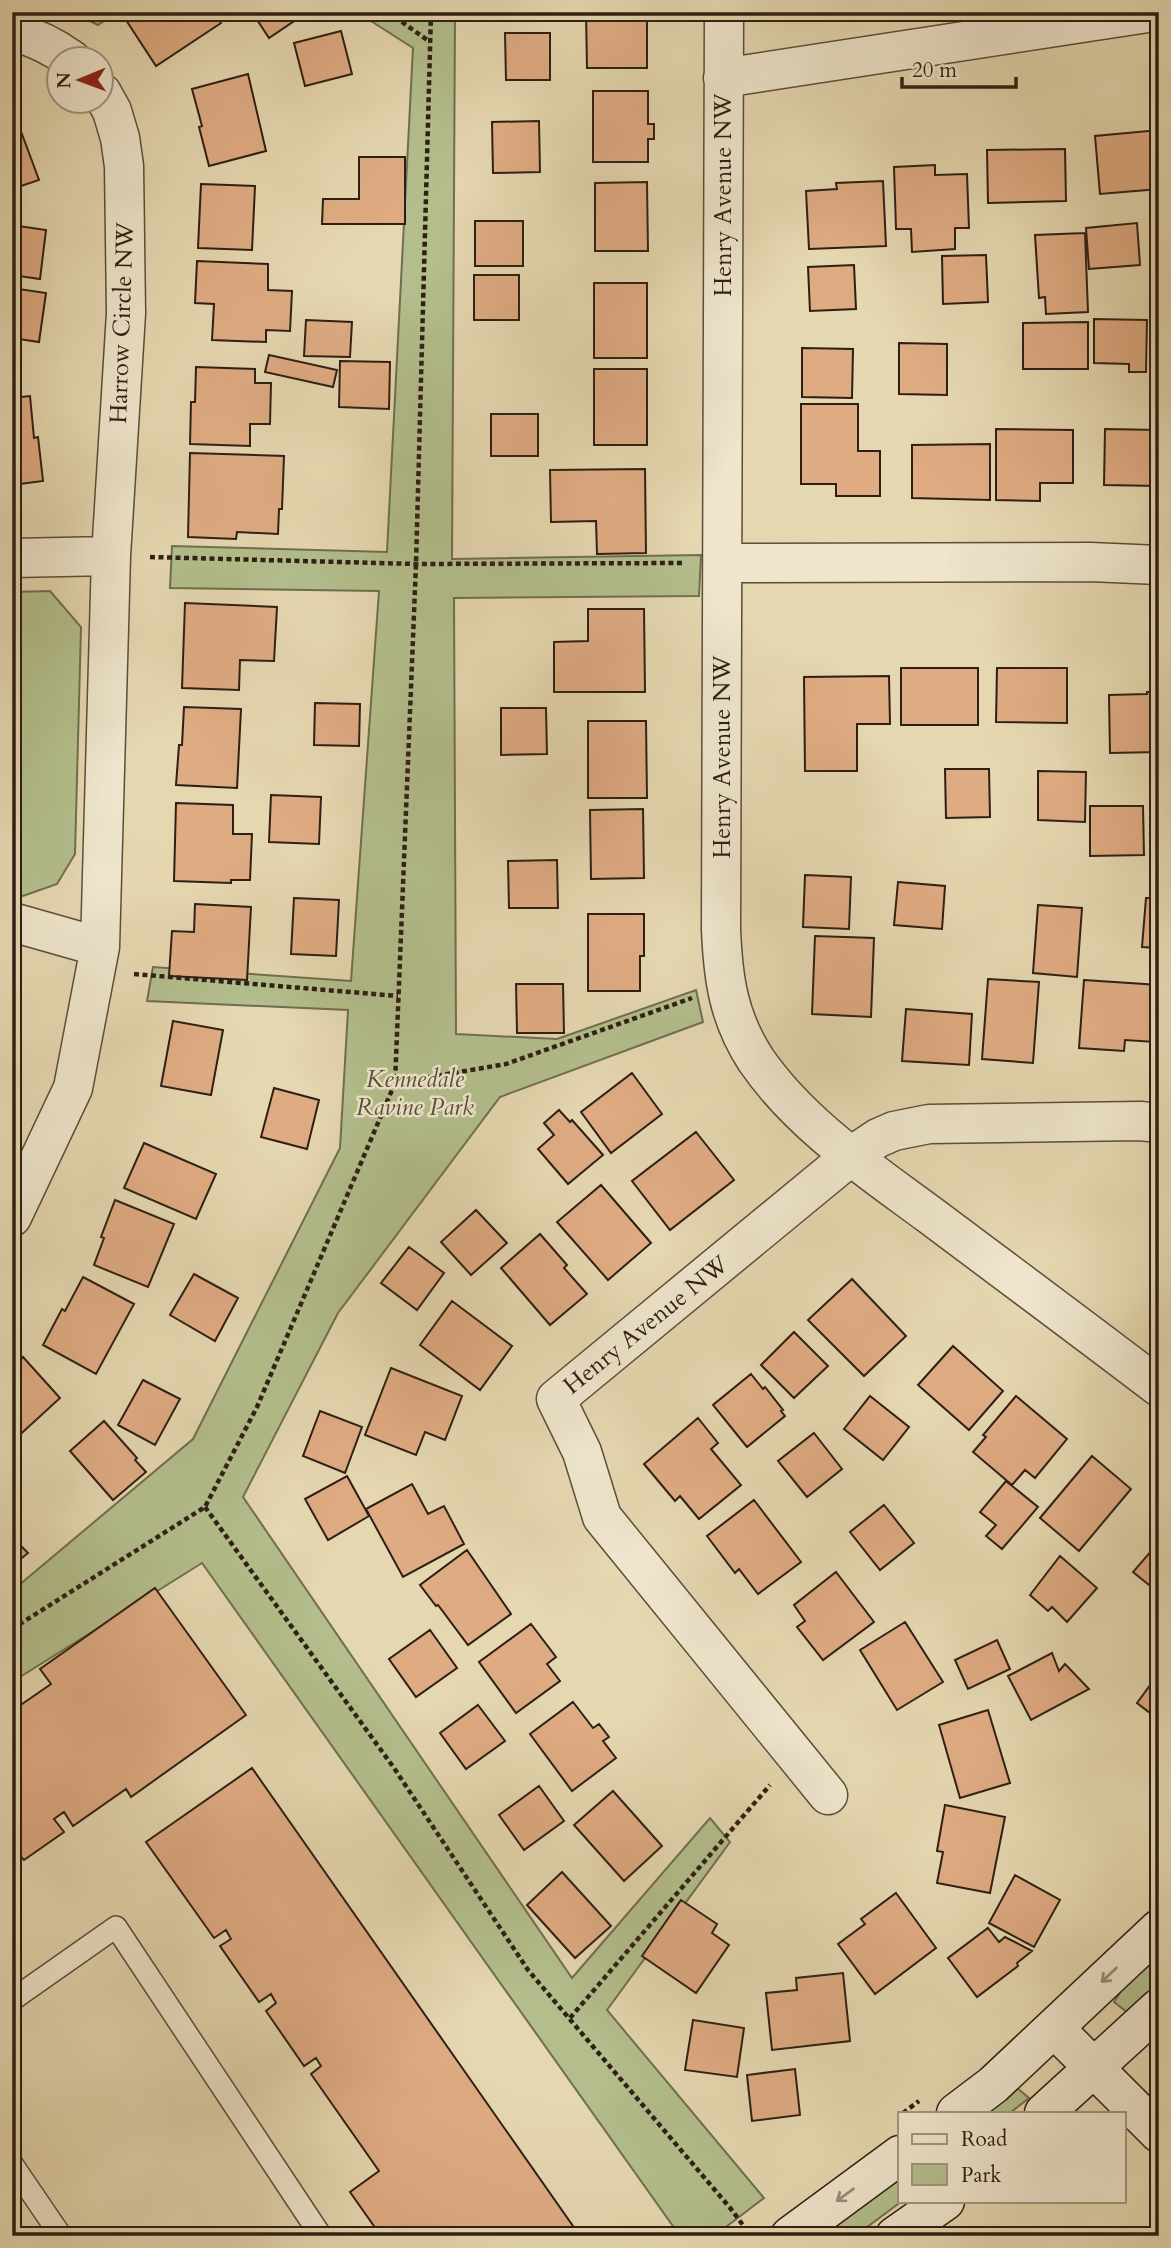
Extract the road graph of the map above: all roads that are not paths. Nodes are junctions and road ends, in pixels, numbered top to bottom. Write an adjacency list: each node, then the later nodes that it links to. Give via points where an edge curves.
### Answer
1 (724, 12): 5 (street, Henry Avenue NW)
2 (1154, 12): 5 (street, Henry Avenue NW)
3 (12, 31): 4 (street)
4 (49, 46)
5 (723, 78): 9 (street, Henry Avenue NW)
6 (114, 116): 7 (street, Harrow Circle NW, via 124,166 126,313)
7 (111, 556): 8 (street); 12 (street, Harrow Circle NW)
8 (12, 558)
9 (723, 563): 10 (street); 14 (street, Henry Avenue NW, via 724,986 738,1026 757,1060 798,1108)
10 (1159, 565)
11 (12, 922): 12 (street)
12 (100, 947): 15 (street, Harrow Circle NW, via 73,1087)
13 (1159, 1123): 14 (street, Henry Avenue NW, via 929,1124 894,1131)
14 (851, 1156): 16 (street, Henry Avenue NW); 17 (street, Henry Avenue NW, via 556,1399 582,1452 602,1517)
15 (12, 1217)
16 (1156, 1380)
17 (828, 1795)
18 (1159, 1929): 21 (street, one-way to 21)
19 (12, 2000): 30 (lane, via 116,1927)
20 (1159, 2008): 22 (street)
21 (1054, 2028): 22 (street); 23 (street)
22 (1094, 2068): 24 (street); 25 (street)
23 (957, 2112)
24 (1045, 2112)
25 (1159, 2133)
26 (898, 2156): 31 (street, one-way to 31)
27 (12, 2164): 29 (lane)
28 (944, 2202): 32 (street)
29 (61, 2236)
30 (321, 2236)
31 (790, 2236)
32 (895, 2236)

